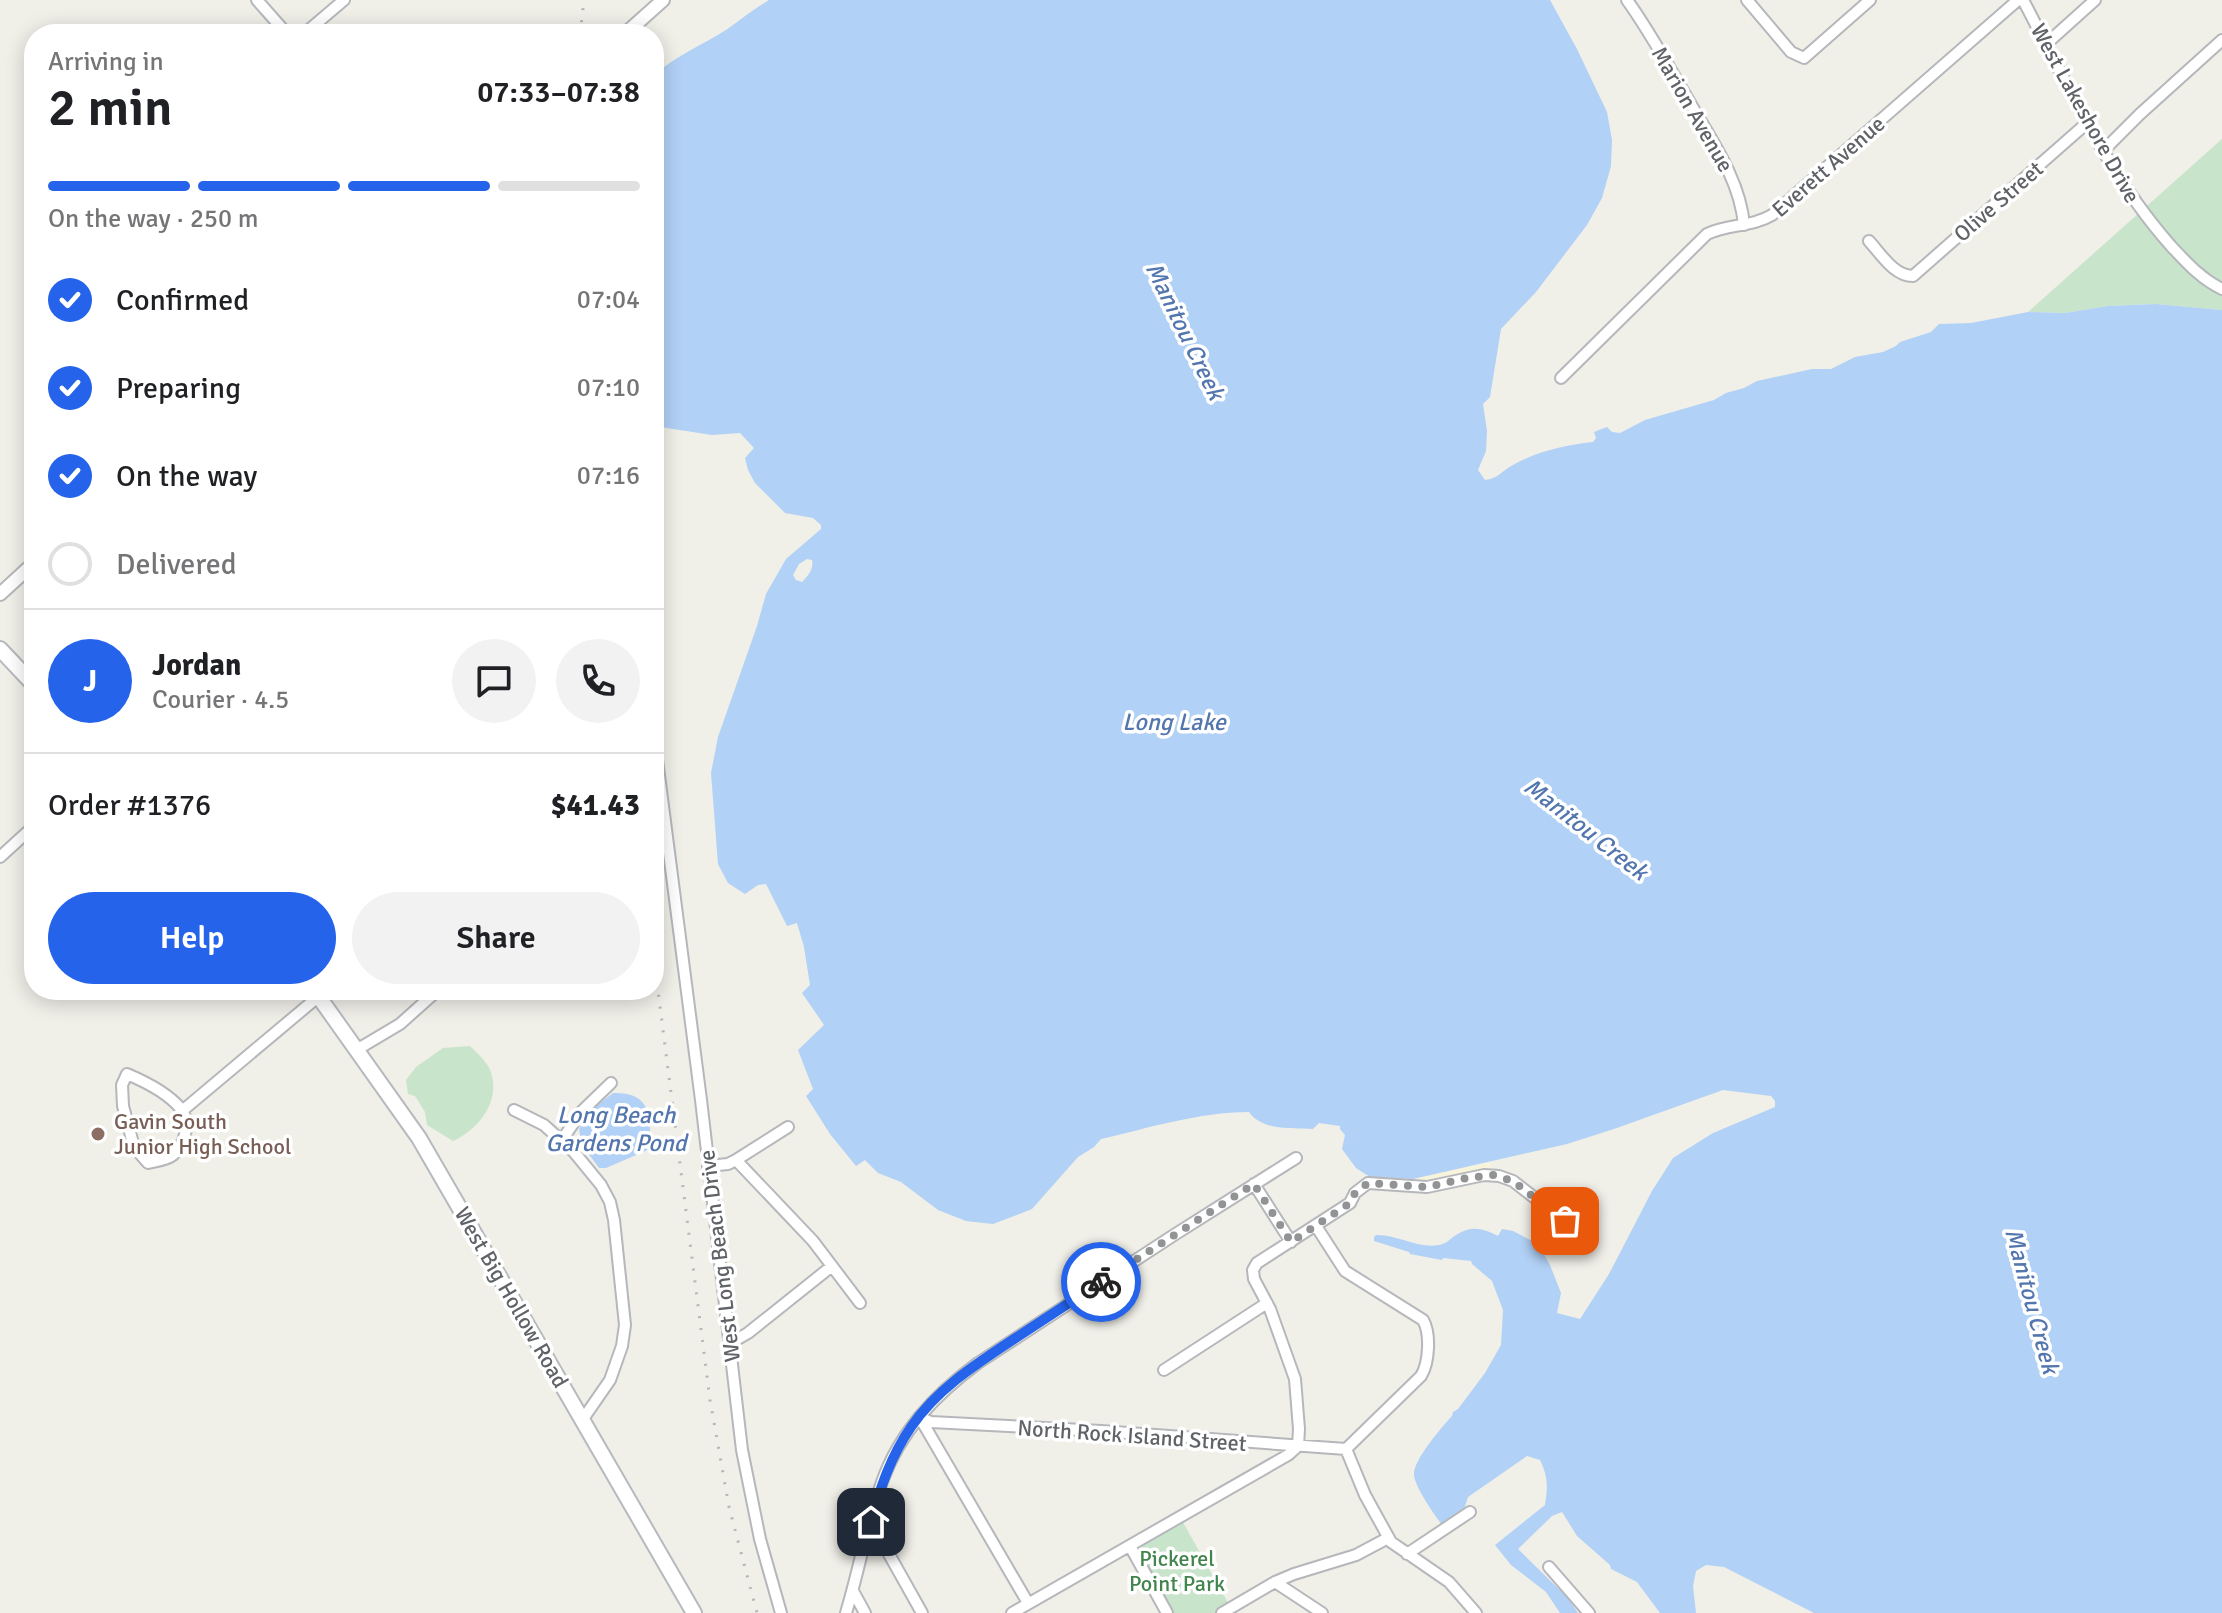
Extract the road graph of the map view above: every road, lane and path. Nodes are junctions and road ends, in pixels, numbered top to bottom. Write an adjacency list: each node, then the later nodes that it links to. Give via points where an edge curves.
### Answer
1 (257, 0): 9 (street)
2 (344, 0): 10 (street)
3 (663, 0): 11 (street)
4 (1627, 0): 16 (street, Marion Avenue, via 1725,164 1742,205)
5 (1747, 0): 6 (street, via 1796,56 1804,58)
6 (1870, 0)
7 (2021, 0): 13 (street, West Lakeshore Drive); 16 (street, Everett Avenue, via 1772,215)
8 (2095, 0): 13 (street)
9 (278, 24)
10 (316, 24)
11 (636, 24)
12 (2222, 40): 15 (street)
13 (2046, 44): 14 (street, West Lakeshore Drive)
14 (2087, 123): 15 (street, West Lakeshore Drive); 17 (street, Olive Street, via 1913,276 1898,271)
15 (2103, 151): 18 (street, West Lakeshore Drive, via 2164,239)
16 (1744, 225): 19 (street, Everett Avenue, via 1707,234)
17 (1869, 241)
18 (2222, 289)
19 (1561, 378)
20 (24, 572): 21 (street)
21 (0, 594)
22 (0, 649): 23 (main road)
23 (24, 674)
24 (664, 816): 38 (street, West Long Beach Drive)
25 (24, 835): 26 (street)
26 (0, 857)
27 (308, 1000): 33 (street)
28 (321, 1000): 30 (main road, West Big Hollow Road)
29 (427, 1000): 30 (street)
30 (358, 1049): 49 (main road, West Big Hollow Road, via 419,1138)
31 (611, 1083): 35 (street)
32 (514, 1110): 35 (street)
33 (182, 1111): 33 (street, via 187,1130 180,1146 171,1157 148,1163 134,1147 123,1106 127,1074 152,1085)
34 (788, 1127): 37 (street)
35 (562, 1140): 49 (street, via 610,1202 624,1311 617,1363)
36 (1296, 1158): 39 (street)
37 (736, 1160): 38 (street); 43 (street)
38 (708, 1166): 46 (street, West Long Beach Drive)
39 (1254, 1184): 42 (street); 48 (street, via 978,1363)
40 (1316, 1226): 41 (street, via 1368,1183 1427,1187 1491,1175 1513,1181); 42 (street); 51 (street, via 1345,1271 1423,1320 1428,1332 1421,1376)
41 (1580, 1233)
42 (1291, 1242): 45 (street, via 1253,1270)
43 (832, 1266): 44 (street); 46 (street)
44 (860, 1303)
45 (1267, 1303): 47 (street); 50 (street, via 1295,1379)
46 (729, 1344): 62 (street, West Long Beach Drive, via 749,1489)
47 (1164, 1370)
48 (919, 1417): 50 (street, North Rock Island Street, via 931,1422); 53 (street, via 882,1481); 60 (street)
49 (583, 1419): 61 (main road, West Big Hollow Road)
50 (1298, 1446): 51 (street, North Rock Island Street); 55 (street)
51 (1346, 1449): 54 (street)
52 (1470, 1512): 56 (street)
53 (871, 1522): 59 (street); 65 (street)
54 (1388, 1538): 56 (street); 58 (street, via 1356,1555)
55 (1130, 1546): 60 (street); 67 (street)
56 (1407, 1554): 70 (street, via 1449,1582)
57 (1549, 1567): 71 (street)
58 (1275, 1582): 68 (street); 69 (street)
59 (853, 1591): 63 (street); 64 (street)
60 (1028, 1603): 66 (street)
61 (694, 1613)
62 (781, 1613)
63 (846, 1613)
64 (865, 1613)
65 (922, 1613)
66 (1012, 1613)
67 (1167, 1613)
68 (1222, 1613)
69 (1322, 1613)
70 (1476, 1613)
71 (1589, 1613)

